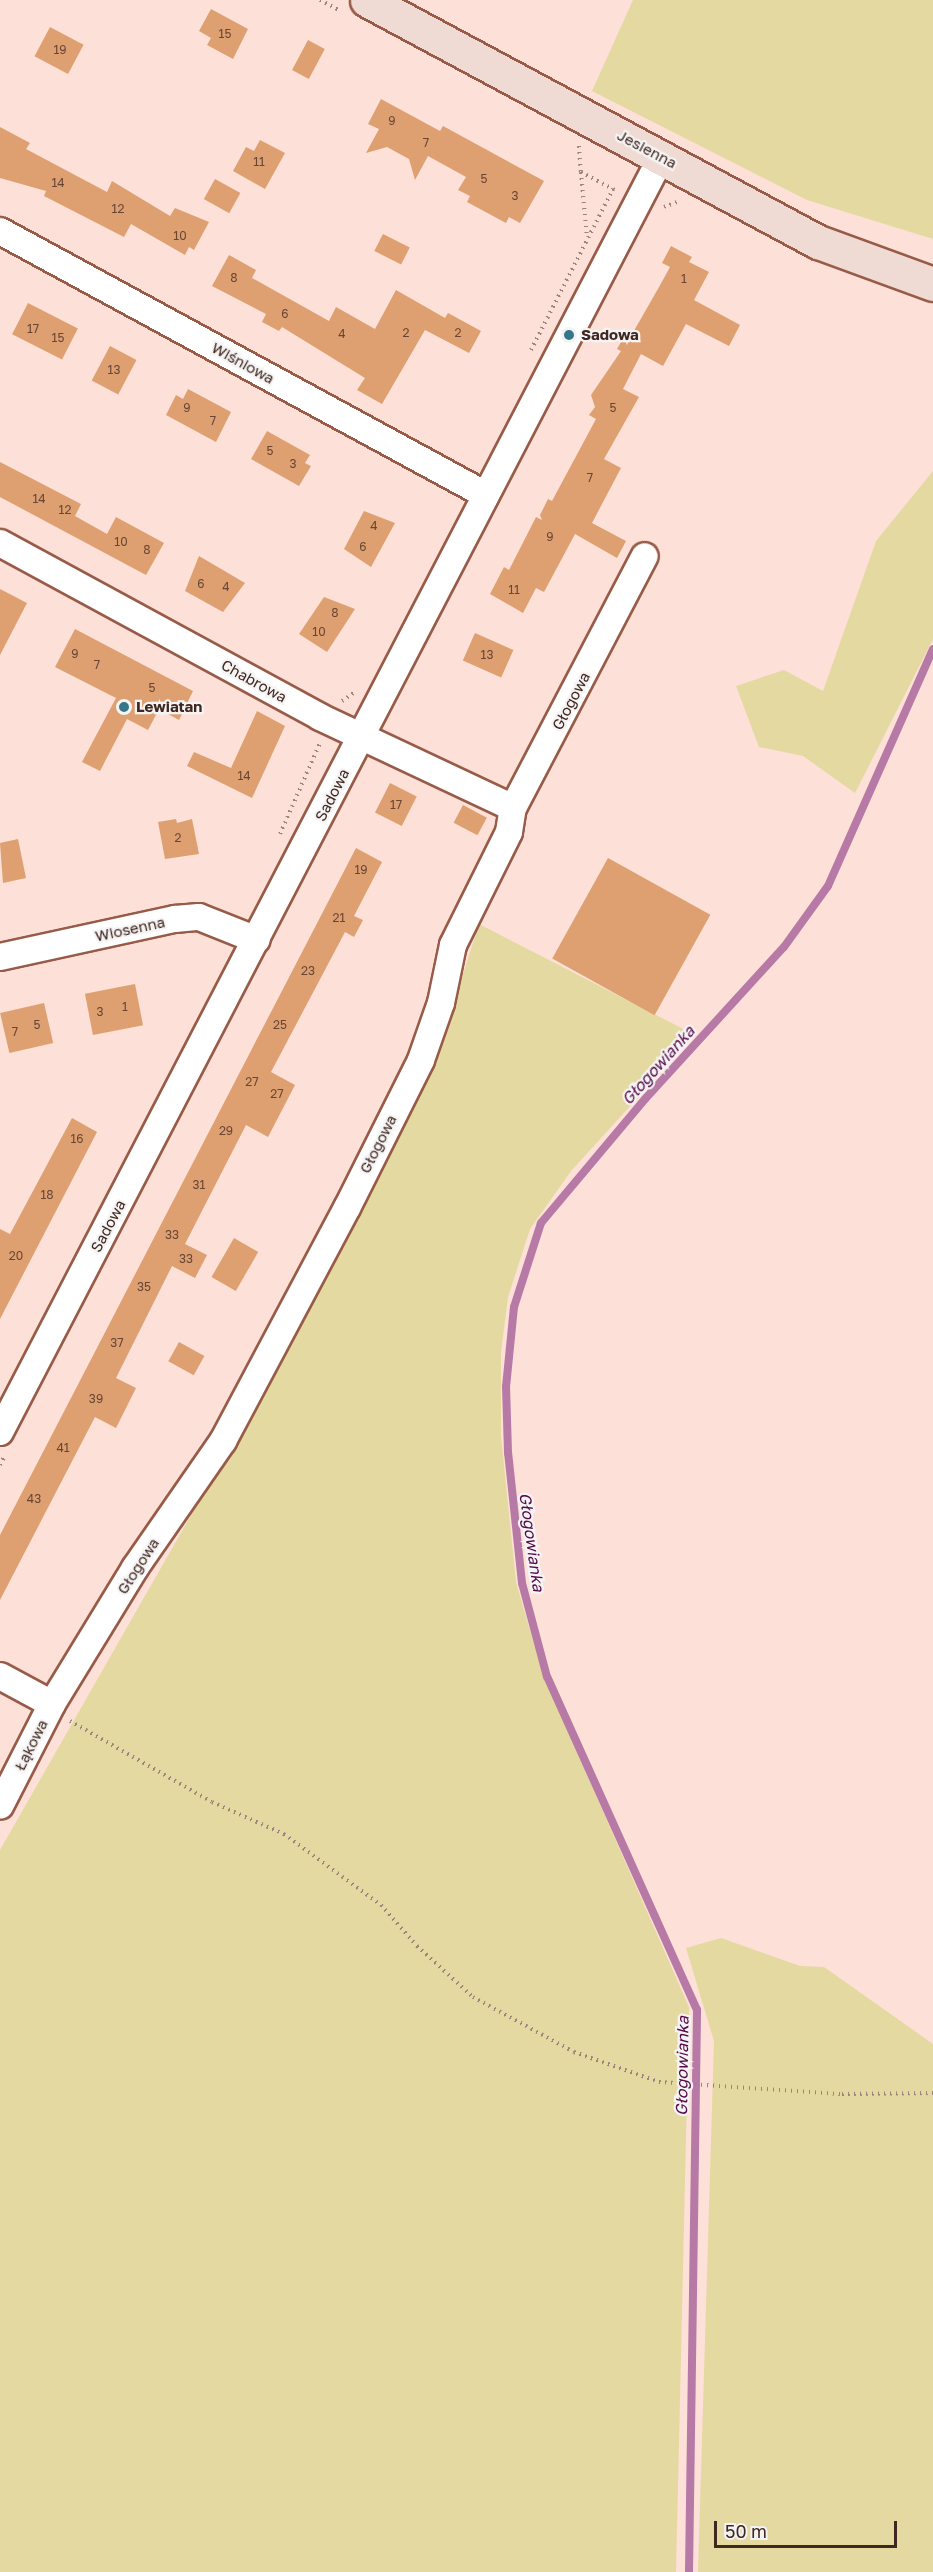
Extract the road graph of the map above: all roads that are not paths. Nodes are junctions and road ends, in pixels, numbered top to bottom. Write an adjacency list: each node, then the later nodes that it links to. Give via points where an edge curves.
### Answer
1 (367, 0): 2 (street, Jesienna)
2 (662, 156): 4 (street, Jesienna, via 818,242); 5 (street, Sadowa)
3 (0, 231): 5 (street, Wiśniowa)
4 (933, 284)
5 (486, 495): 8 (street, Sadowa)
6 (0, 543): 8 (street, Chabrowa)
7 (645, 556): 9 (street, Głogowa)
8 (362, 737): 9 (street, Chabrowa); 10 (street, Sadowa)
9 (513, 808): 14 (street, Głogowa, via 509,832 453,945 441,1003 421,1060 347,1208 224,1441 135,1568)
10 (257, 940): 11 (street, Wiosenna, via 199,917); 12 (street, Sadowa)
11 (0, 957)
12 (0, 1432)
13 (0, 1676): 14 (street, Łąkowa)
14 (52, 1704): 15 (street, Łąkowa)
15 (0, 1806)

